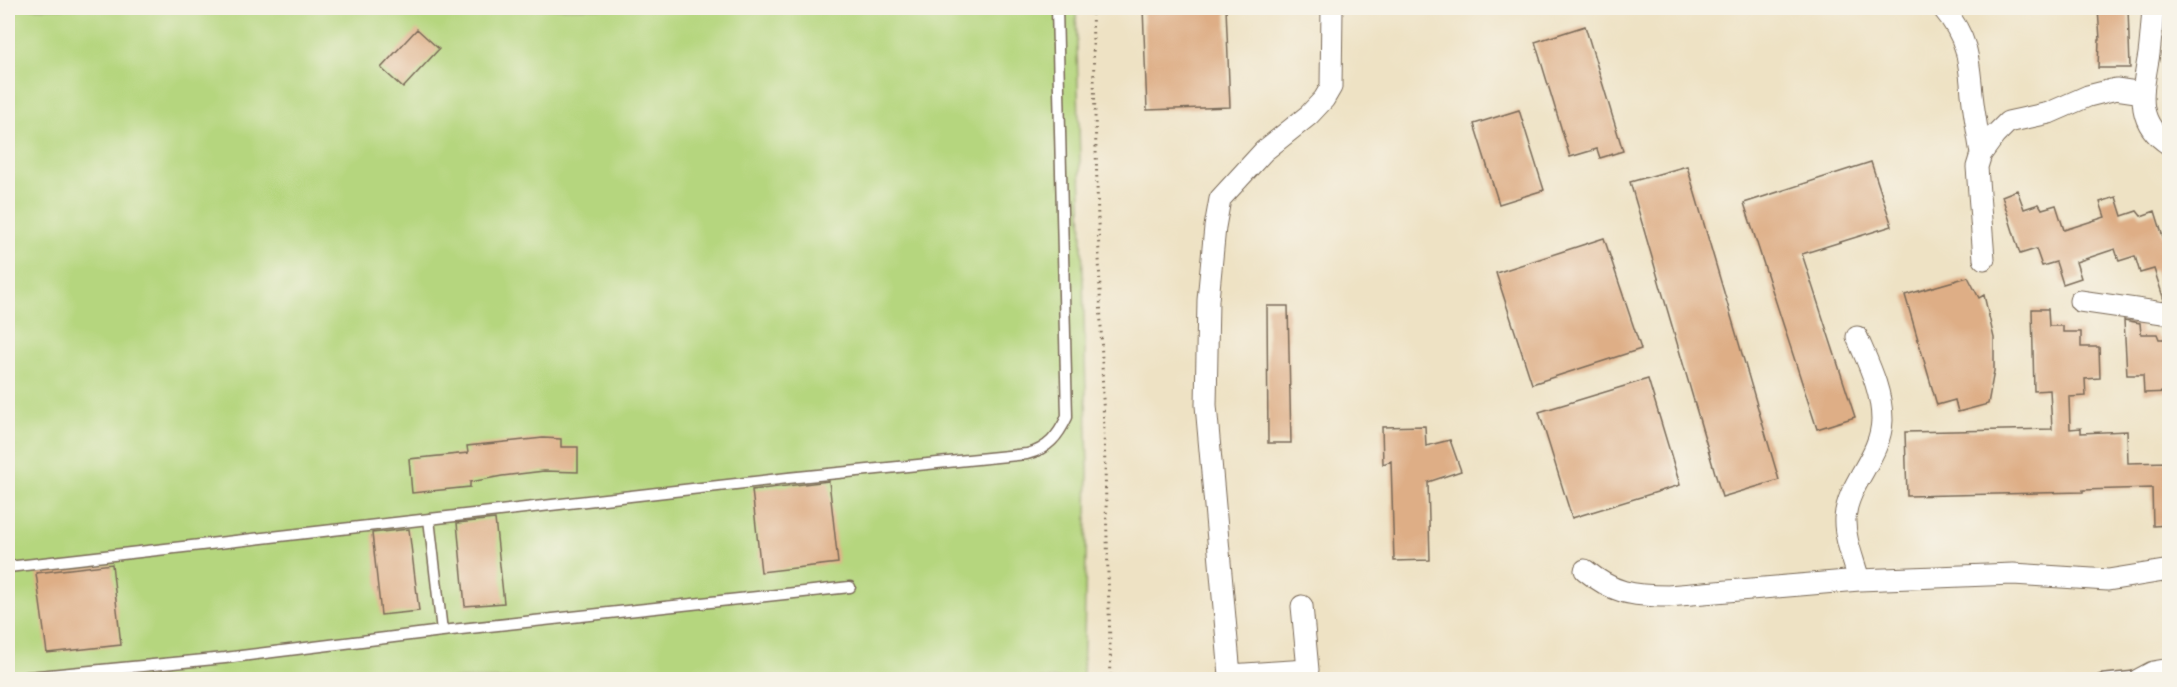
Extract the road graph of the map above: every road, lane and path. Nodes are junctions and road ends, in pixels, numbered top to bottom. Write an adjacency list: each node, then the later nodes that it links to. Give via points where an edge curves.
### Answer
1 (1058, 8): 13 (lane, via 1067,417 1046,447 1027,454)
2 (1092, 8): 24 (path)
3 (1332, 8): 19 (street, via 1331,87 1309,115 1264,151 1220,199 1208,300 1206,405 1230,675 1308,670)
4 (1942, 8): 8 (street, via 1955,23 1972,72)
5 (2153, 8): 6 (street)
6 (2143, 93): 7 (street, via 2143,110 2150,128); 8 (street, via 2116,89 2049,113 2008,122)
7 (2169, 145)
8 (1981, 154): 9 (street, via 1977,167)
9 (1984, 259)
10 (2080, 301): 11 (street)
11 (2169, 312)
12 (1857, 337): 17 (street, via 1878,391 1882,421 1876,447 1846,511 1846,531)
13 (429, 519): 14 (lane); 20 (lane)
14 (8, 567)
15 (1585, 570): 17 (street, via 1601,584 1636,596)
16 (2169, 570): 17 (street, via 2108,580 2013,574)
17 (1859, 580)
18 (850, 587): 20 (lane)
19 (1302, 606)
20 (442, 631): 23 (lane)
21 (2169, 669): 22 (street)
22 (2140, 678): 25 (lane)
23 (8, 679)
24 (1111, 680)
25 (2101, 680)

